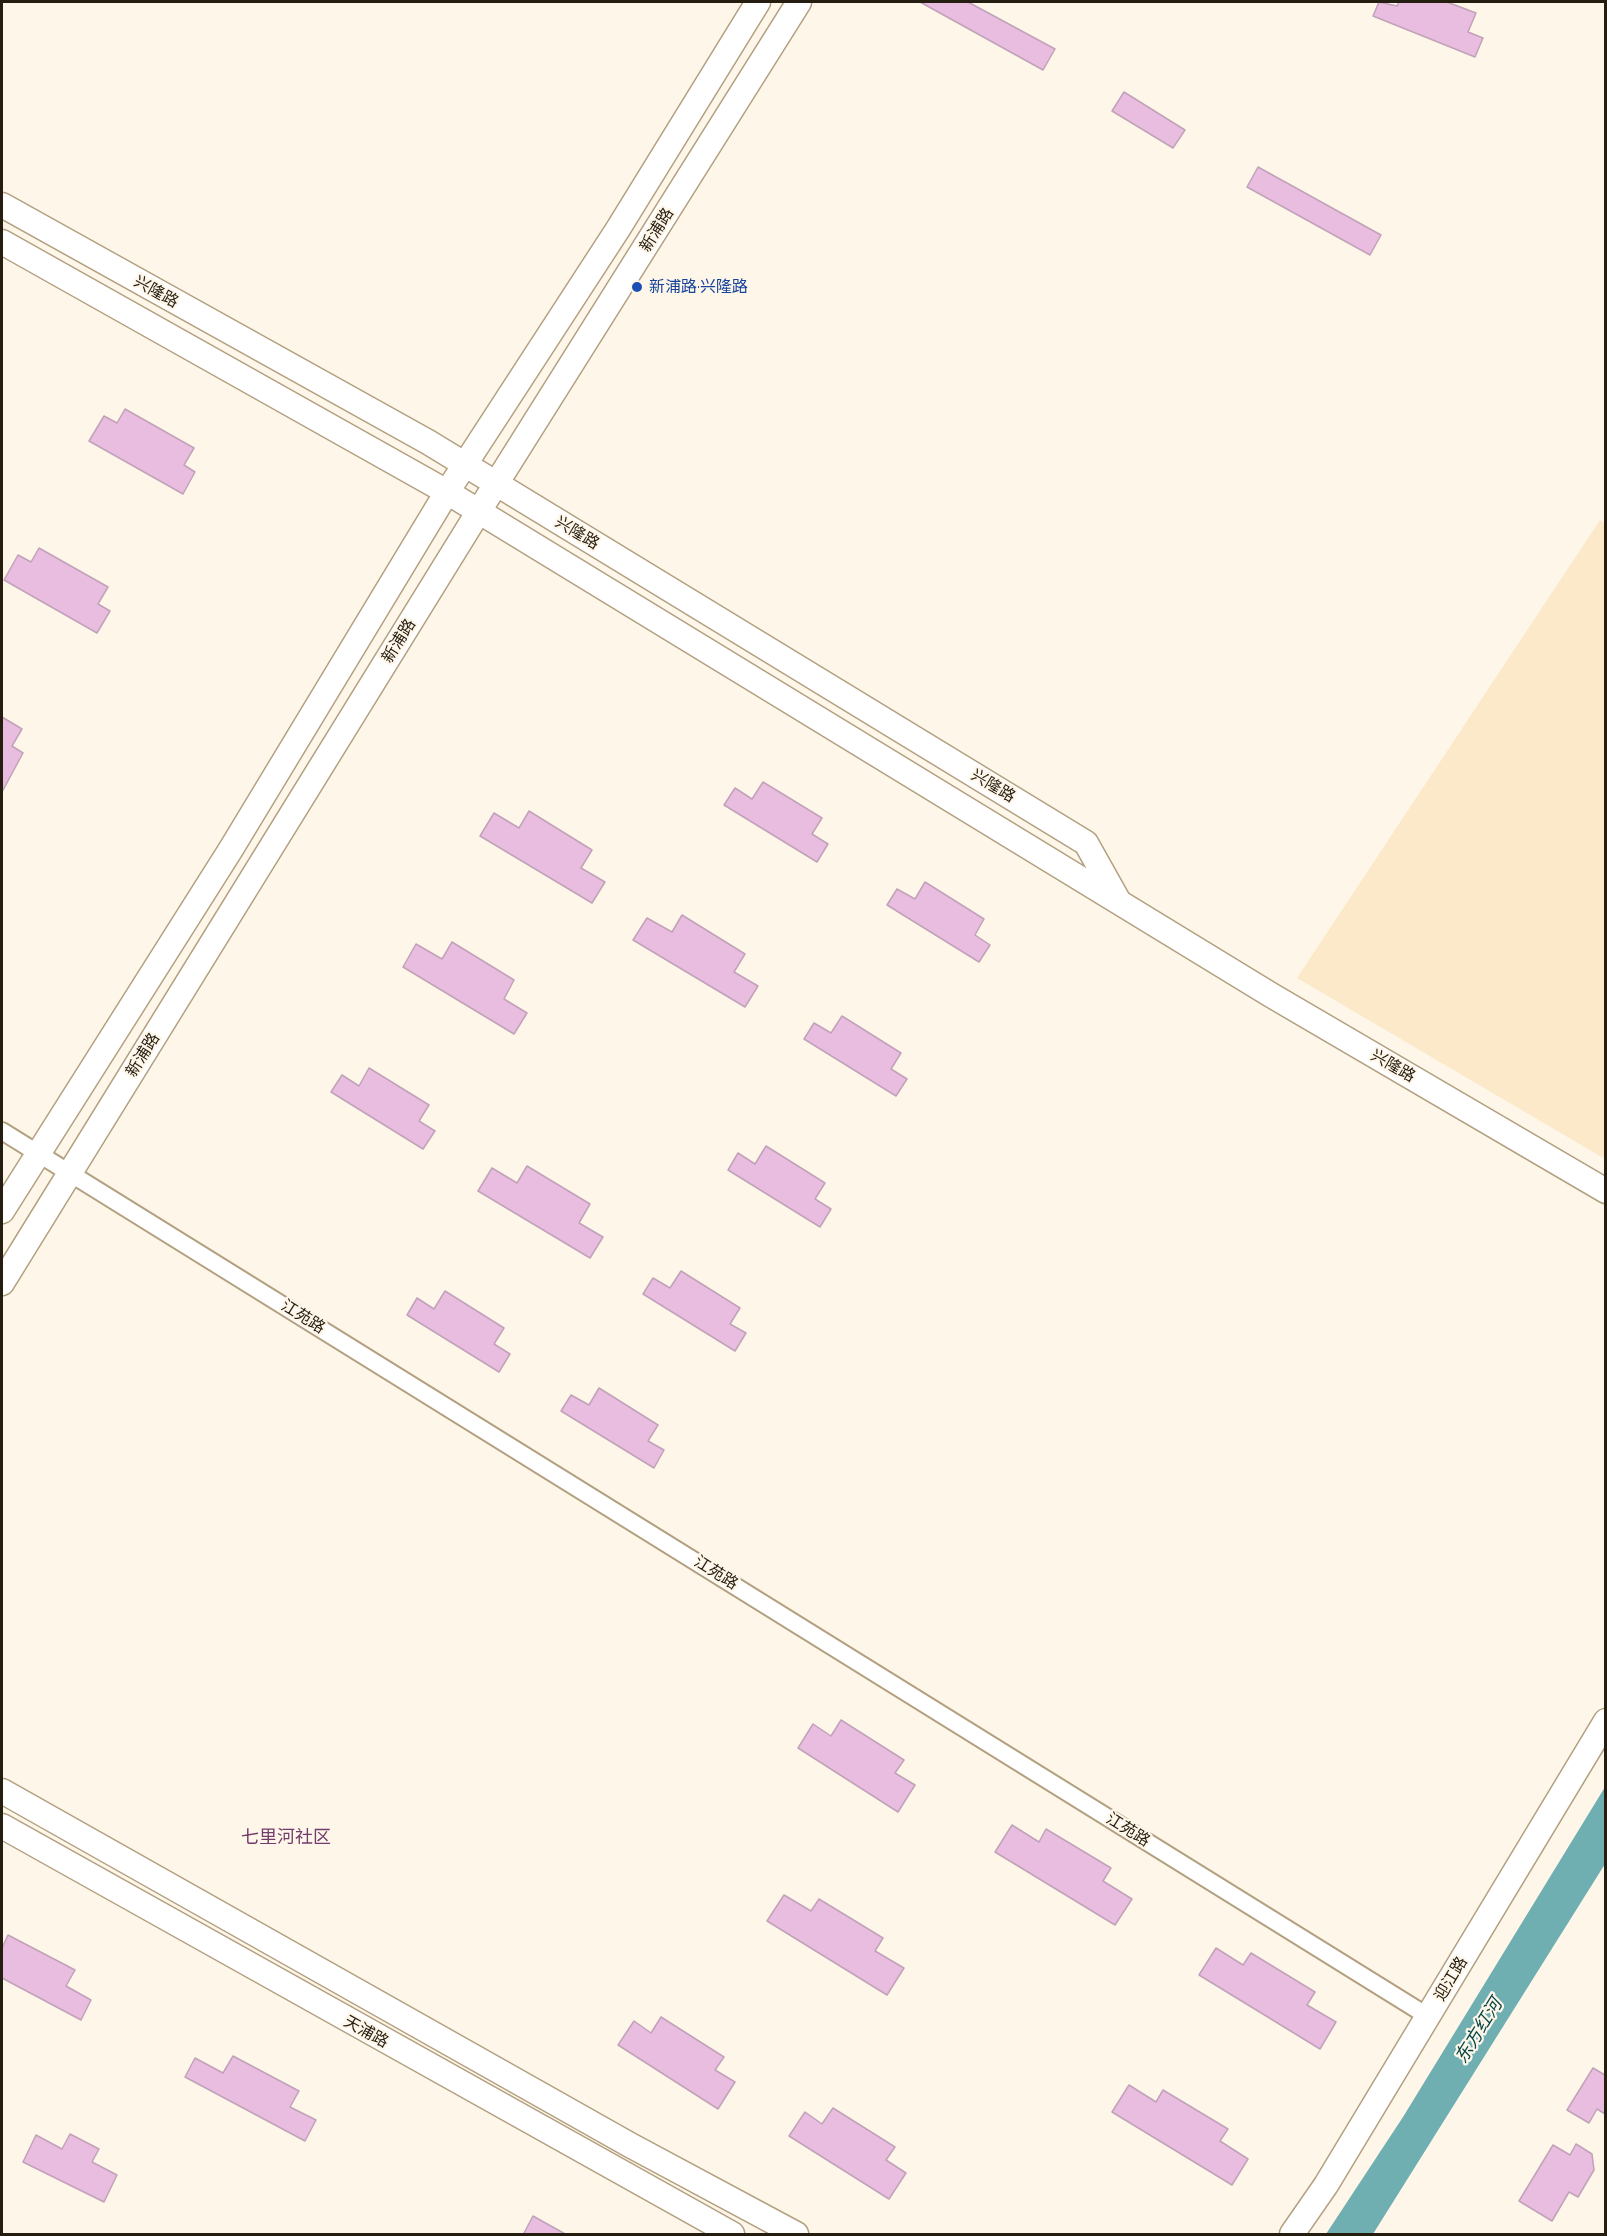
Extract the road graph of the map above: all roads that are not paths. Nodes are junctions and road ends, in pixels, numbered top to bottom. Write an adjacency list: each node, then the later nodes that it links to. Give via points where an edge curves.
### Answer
1 (758, 2): 5 (main road, 新浦路, via 618,229)
2 (799, 2): 6 (main road, 新浦路)
3 (2, 205): 5 (main road, 兴隆路)
4 (2, 242): 7 (main road, 兴隆路)
5 (465, 465): 6 (main road, 兴隆路); 7 (main road, 新浦路)
6 (496, 484): 8 (main road, 新浦路); 9 (main road, 兴隆路, via 1086,843)
7 (447, 492): 8 (main road, 兴隆路); 11 (main road, 新浦路, via 231,849)
8 (479, 511): 9 (main road, 兴隆路); 12 (main road, 新浦路)
9 (1120, 902): 13 (main road, 兴隆路, via 1270,995)
10 (2, 1131): 11 (street, 江苑路)
11 (38, 1154): 12 (street, 江苑路); 14 (main road, 新浦路)
12 (70, 1173): 15 (main road, 新浦路); 19 (street, 江苑路)
13 (1605, 1191)
14 (2, 1211)
15 (2, 1283)
16 (1605, 1721): 19 (main road, 迎江路)
17 (2, 1791): 21 (main road)
18 (2, 1826): 20 (main road, 天浦路)
19 (1429, 2017): 22 (main road, 迎江路)
20 (732, 2235)
21 (796, 2235)
22 (1292, 2235)

